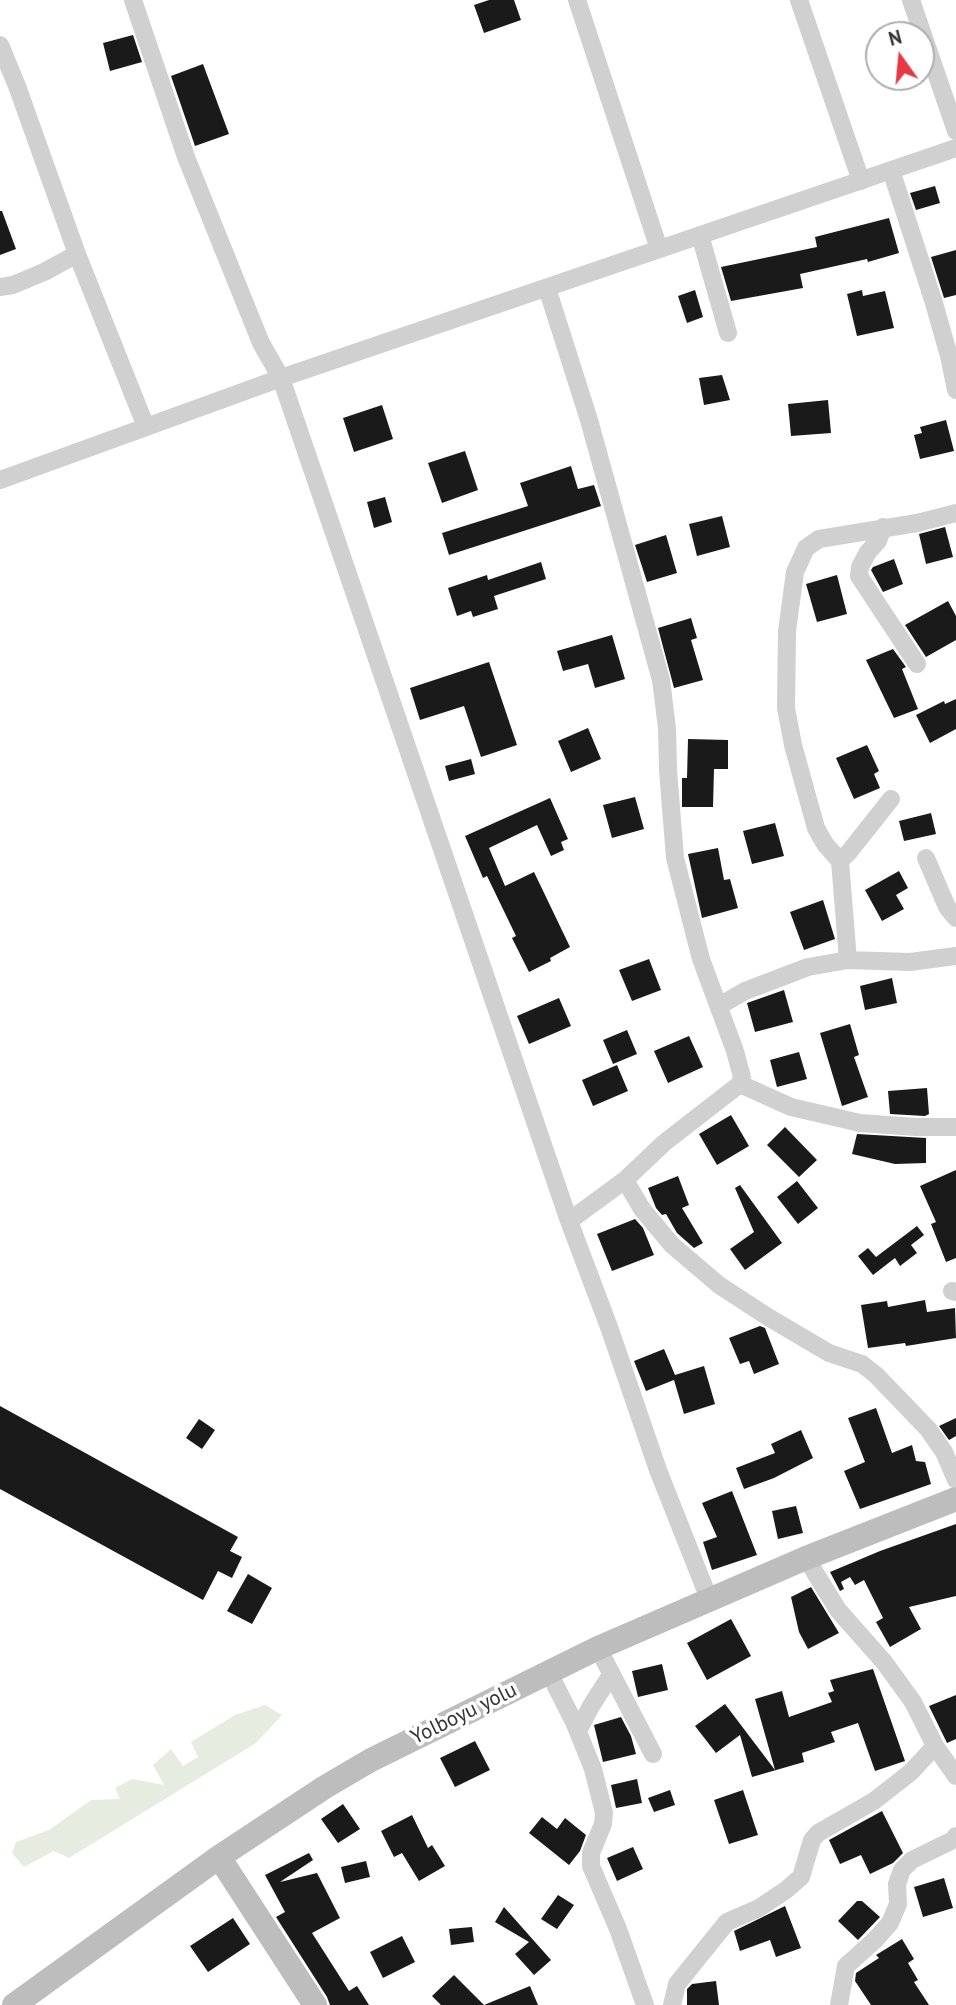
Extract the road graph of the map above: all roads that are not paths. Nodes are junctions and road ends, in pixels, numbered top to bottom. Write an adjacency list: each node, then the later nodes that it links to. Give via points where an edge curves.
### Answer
1 (133, 0): 16 (street, via 186,157 261,342)
2 (577, 0): 11 (street)
3 (799, 0): 9 (street)
4 (911, 0): 6 (street)
5 (0, 45): 12 (street)
6 (956, 131)
7 (956, 148): 8 (street)
8 (891, 170): 9 (street); 17 (street)
9 (862, 181): 10 (street)
10 (700, 235): 11 (street); 15 (street)
11 (659, 249): 14 (street)
12 (77, 254): 13 (street, via 44,272); 18 (street)
13 (0, 287)
14 (547, 288): 16 (street); 29 (street, via 661,680 675,858)
15 (728, 333)
16 (281, 378): 18 (street); 33 (street)
17 (956, 390)
18 (146, 427): 19 (street)
19 (0, 480)
20 (956, 513): 21 (street)
21 (883, 527): 22 (street, via 860,566 859,576); 25 (street, via 819,539 806,548 795,572 787,631 786,708 793,745 816,828)
22 (917, 664)
23 (891, 799): 25 (street)
24 (926, 858): 26 (street)
25 (840, 861): 28 (street)
26 (956, 918)
27 (956, 956): 28 (street, via 910,962)
28 (848, 960): 29 (street, via 808,967)
29 (719, 1006): 30 (street, via 741,1071)
30 (740, 1084): 31 (street, via 791,1107 860,1123); 32 (street)
31 (956, 1127)
32 (625, 1180): 33 (street); 34 (street, via 672,1245 719,1284 828,1353 862,1364 876,1375 928,1429)
33 (569, 1221): 37 (street)
34 (956, 1479)
35 (956, 1499): 36 (main road, Yolboyu yolu)
36 (806, 1558): 37 (main road, Yolboyu yolu); 42 (street, via 838,1609 913,1702)
37 (709, 1599): 38 (main road, Yolboyu yolu)
38 (598, 1648): 39 (main road, Yolboyu yolu); 40 (street)
39 (549, 1673): 41 (street); 46 (main road, Yolboyu yolu, via 371,1760)
40 (611, 1675): 41 (street); 43 (street)
41 (578, 1731): 49 (street, via 604,1813 591,1866)
42 (935, 1746): 44 (street); 50 (street, via 874,1801 818,1833 801,1877 786,1890 727,1922 677,1984)
43 (653, 1754)
44 (956, 1776)
45 (956, 1836): 51 (street, via 902,1870 898,1904 890,1923 846,1966)
46 (219, 1857): 47 (main road, Yolboyu yolu); 48 (main road)
47 (13, 2005)
48 (315, 2005)
49 (645, 2005)
50 (672, 2005)
51 (839, 2005)

